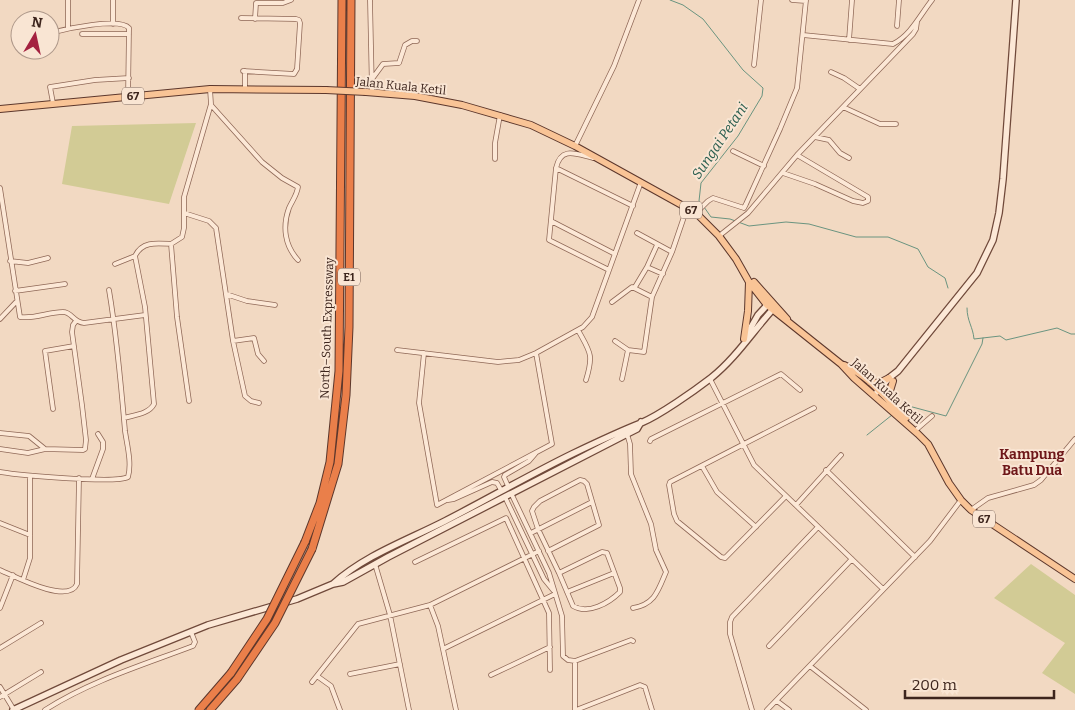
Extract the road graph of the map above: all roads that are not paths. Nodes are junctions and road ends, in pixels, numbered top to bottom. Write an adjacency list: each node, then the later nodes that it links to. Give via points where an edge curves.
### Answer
1 (68, 0): 21 (street)
2 (113, 0): 19 (street)
3 (291, 0): 15 (street, via 283,3)
4 (342, 0): 201 (highway, North–South Expressway / E1, bridge, via 339,372 330,462 320,503 305,542 267,619 231,673)
5 (351, 0): 202 (highway, North–South Expressway / E1, bridge, via 349,326 338,464 312,549 275,623 237,680)
6 (370, 0): 31 (street)
7 (639, 0): 44 (street, via 614,66)
8 (761, 0): 28 (street)
9 (792, 0): 14 (street)
10 (852, 0): 26 (street)
11 (898, 0): 20 (street)
12 (932, 0): 18 (street)
13 (1016, 0): 107 (main road, via 1003,180 993,240 977,273)
14 (806, 1): 25 (street)
15 (254, 2): 17 (street)
16 (241, 18): 17 (street)
17 (255, 19): 32 (street, via 299,20 297,69 292,75 244,71)
18 (917, 22): 26 (street, via 893,44); 33 (street, via 913,34)
19 (112, 24): 21 (street); 24 (street, via 124,24)
20 (898, 26)
21 (68, 28): 22 (street)
22 (60, 30)
23 (82, 34): 24 (street)
24 (129, 34): 30 (street)
25 (804, 35): 26 (street); 50 (street, via 795,94)
26 (848, 40)
27 (417, 41): 31 (street, via 405,45 399,63 384,64)
28 (754, 66)
29 (831, 72): 33 (street)
30 (129, 78): 36 (street); 37 (street, via 50,87)
31 (372, 79): 35 (street)
32 (245, 89): 34 (main road, Jalan Kuala Ketil / 67); 35 (main road, Jalan Kuala Ketil / 67, bridge)
33 (860, 89): 39 (street)
34 (210, 90): 36 (main road, Jalan Kuala Ketil / 67); 38 (street)
35 (369, 92): 41 (main road, Jalan Kuala Ketil / 67, via 415,96)
36 (128, 96): 37 (main road, Jalan Kuala Ketil / 67)
37 (53, 103): 40 (main road, Jalan Kuala Ketil / 67)
38 (211, 104): 59 (street, via 184,197); 70 (street, via 262,162 298,187 289,208 286,242)
39 (843, 107): 42 (street, via 880,124); 43 (street)
40 (0, 109)
41 (500, 115): 44 (main road, Jalan Kuala Ketil / 67); 48 (street)
42 (896, 124)
43 (815, 137): 46 (street); 47 (street, via 829,140 837,151)
44 (575, 146): 49 (main road, Jalan Kuala Ketil / 67)
45 (734, 151): 50 (street)
46 (797, 155): 52 (street); 52 (street, via 868,197 868,201 853,201)
47 (849, 158)
48 (495, 159)
49 (598, 159): 51 (street, via 567,153 559,158); 53 (main road, Jalan Kuala Ketil / 67)
50 (764, 166): 57 (street)
51 (556, 168): 55 (street); 61 (street)
52 (783, 172): 60 (street)
53 (641, 182): 55 (street); 56 (main road, Jalan Kuala Ketil / 67)
54 (0, 188): 71 (street)
55 (633, 206): 67 (street)
56 (687, 208): 58 (main road, Jalan Kuala Ketil / 67); 66 (street)
57 (744, 208): 58 (street, via 716,198); 60 (street)
58 (698, 211): 63 (main road, Jalan Kuala Ketil / 67)
59 (184, 213): 64 (street, via 182,237); 82 (street, via 215,226)
60 (747, 214): 63 (street)
61 (551, 221): 67 (street); 74 (street, via 549,240)
62 (637, 233): 65 (street)
63 (719, 236): 76 (main road, Jalan Kuala Ketil / 67)
64 (171, 244): 68 (street, via 146,245); 112 (street)
65 (656, 244): 66 (street); 73 (street)
66 (672, 252): 75 (street)
67 (615, 254): 74 (street)
68 (135, 256): 72 (street); 88 (street)
69 (48, 258): 71 (street)
70 (298, 260)
71 (10, 261): 81 (street)
72 (114, 264)
73 (647, 267): 75 (street); 79 (street)
74 (609, 270): 92 (street, via 592,317)
75 (663, 274): 83 (street)
76 (746, 274): 77 (main road, Jalan Kuala Ketil / 67); 87 (main road, Jalan Kuala Ketil / 67)
77 (749, 282): 87 (main road, Jalan Kuala Ketil / 67); 93 (main road)
78 (65, 284): 81 (street)
79 (634, 287): 83 (street); 85 (street)
80 (109, 290): 90 (street)
81 (15, 291): 84 (street)
82 (226, 294): 86 (street); 94 (street)
83 (652, 297): 99 (street, via 644,352)
84 (16, 302): 89 (street); 91 (street, via 20,317 64,312)
85 (612, 302)
86 (275, 305)
87 (771, 306): 93 (main road, via 750,326); 97 (main road); 103 (main road, Jalan Kuala Ketil / 67)
88 (146, 315): 90 (street); 119 (street, via 154,404 145,412)
89 (0, 319)
90 (114, 319): 91 (street); 119 (street)
91 (76, 321): 96 (street, via 72,328)
92 (578, 330): 101 (street); 106 (street, via 591,356)
93 (744, 339): 97 (main road)
94 (233, 341): 102 (street, via 254,338 258,354); 113 (street, via 245,396)
95 (615, 342): 99 (street)
96 (74, 346): 117 (street, via 45,351); 129 (street, via 86,446 83,450)
97 (739, 349): 105 (main road)
98 (397, 350): 100 (street)
99 (628, 350): 104 (street)
100 (424, 353): 101 (street, via 498,362 519,360); 143 (street, via 420,406 437,505)
101 (536, 353): 130 (street, via 552,444)
102 (264, 361)
103 (841, 364): 108 (main road, Jalan Kuala Ketil / 67); 111 (main road, Jalan Kuala Ketil / 67)
104 (622, 379)
105 (710, 379): 114 (street); 120 (main road)
106 (586, 380)
107 (891, 380): 108 (main road); 110 (main road); 115 (main road, via 889,394)
108 (869, 381): 110 (main road, Jalan Kuala Ketil / 67)
109 (800, 390): 114 (street, via 782,373)
110 (881, 391): 111 (main road); 115 (main road, Jalan Kuala Ketil / 67)
111 (876, 397): 115 (main road, Jalan Kuala Ketil / 67)
112 (189, 401)
113 (260, 402)
114 (723, 404): 126 (street); 127 (street)
115 (893, 407): 121 (main road, Jalan Kuala Ketil / 67)
116 (814, 408): 127 (street)
117 (53, 409)
118 (932, 416): 121 (street)
119 (124, 418): 137 (street, via 128,477)
120 (641, 422): 124 (main road, via 637,429); 138 (main road)
121 (918, 431): 144 (main road, Jalan Kuala Ketil / 67)
122 (0, 433): 129 (street, via 28,436)
123 (98, 434): 137 (street, via 104,445)
124 (627, 434): 140 (main road); 175 (street, via 631,474 666,572 653,599)
125 (1075, 439): 147 (street, via 1034,485 988,498)
126 (650, 441)
127 (744, 444): 132 (street); 142 (street, via 754,465)
128 (0, 449): 129 (street, via 28,453)
129 (45, 449)
130 (536, 453): 138 (street, via 530,461 505,475); 143 (street)
131 (841, 455): 133 (street)
132 (702, 466): 149 (street, via 717,492); 149 (street, via 668,485 677,521 725,558)
133 (826, 470): 146 (street); 157 (street)
134 (0, 472): 135 (street)
135 (30, 476): 136 (street); 153 (street)
136 (79, 478): 137 (street); 167 (street, via 76,588 53,591)
137 (92, 478)
138 (508, 486): 139 (main road); 140 (main road)
139 (501, 490): 141 (main road); 143 (street, via 497,483 492,482); 168 (main road, via 372,557)
140 (512, 493): 141 (main road); 152 (street)
141 (505, 496): 156 (street); 161 (main road)
142 (786, 496): 146 (street); 149 (street)
143 (447, 500)
144 (961, 500): 147 (main road, Jalan Kuala Ketil / 67); 157 (street)
145 (592, 502): 151 (street); 151 (street, via 587,484 580,480 534,507 532,511); 155 (street, via 599,524)
146 (796, 505): 150 (street)
147 (972, 510): 166 (main road, Jalan Kuala Ketil / 67)
148 (0, 522): 153 (street)
149 (756, 527)
150 (818, 527): 159 (street); 208 (street, via 730,622 730,634)
151 (538, 529): 152 (street); 155 (street)
152 (531, 533): 154 (street)
153 (30, 535): 167 (street, via 29,564)
154 (539, 551): 156 (street); 170 (street)
155 (548, 551): 163 (street)
156 (532, 554): 158 (street); 170 (street)
157 (915, 557): 169 (street)
158 (524, 558): 160 (street, via 506,518); 172 (street); 173 (street)
159 (852, 560): 169 (street); 180 (street)
160 (415, 562)
161 (375, 564): 168 (main road, via 343,582); 176 (street)
162 (0, 570): 165 (street)
163 (559, 573): 164 (street, via 604,552); 171 (street)
164 (614, 573): 171 (street); 171 (street, via 620,592 594,608 573,606)
165 (13, 576): 167 (street); 174 (street)
166 (1075, 579)
167 (23, 580)
168 (332, 584): 178 (main road, via 297,599)
169 (884, 589): 186 (street)
170 (554, 592): 172 (street); 184 (street, via 562,616 564,656)
171 (567, 592)
172 (542, 599): 181 (street, via 549,613); 183 (street)
173 (430, 605): 176 (street); 183 (street)
174 (0, 608)
175 (633, 608)
176 (390, 615): 185 (street); 191 (street, via 354,627)
177 (41, 623): 182 (street)
178 (191, 632): 197 (main road, via 121,660); 200 (street, via 196,642 193,646 118,675)
179 (633, 641): 184 (street)
180 (769, 646)
181 (550, 647): 187 (street); 190 (street)
182 (0, 648)
183 (443, 648): 205 (street)
184 (575, 661): 206 (street)
185 (400, 664): 189 (street); 198 (street)
186 (810, 666): 196 (street); 211 (street)
187 (550, 670)
188 (41, 672): 194 (street)
189 (350, 674)
190 (491, 675)
191 (317, 676): 192 (street); 203 (street, via 331,686)
192 (312, 682)
193 (0, 687): 194 (street)
194 (5, 694): 195 (street); 199 (street)
195 (0, 697)
196 (777, 701): 209 (street); 210 (street)
197 (27, 707): 199 (main road)
198 (409, 709): 204 (street)
199 (13, 710)
200 (44, 710)
201 (199, 710)
202 (210, 710)
203 (340, 710)
204 (403, 710)
205 (456, 710)
206 (575, 710): 207 (street, via 640,685 644,687)
207 (652, 710)
208 (752, 710)
209 (767, 710)
210 (789, 710)
211 (866, 710)

